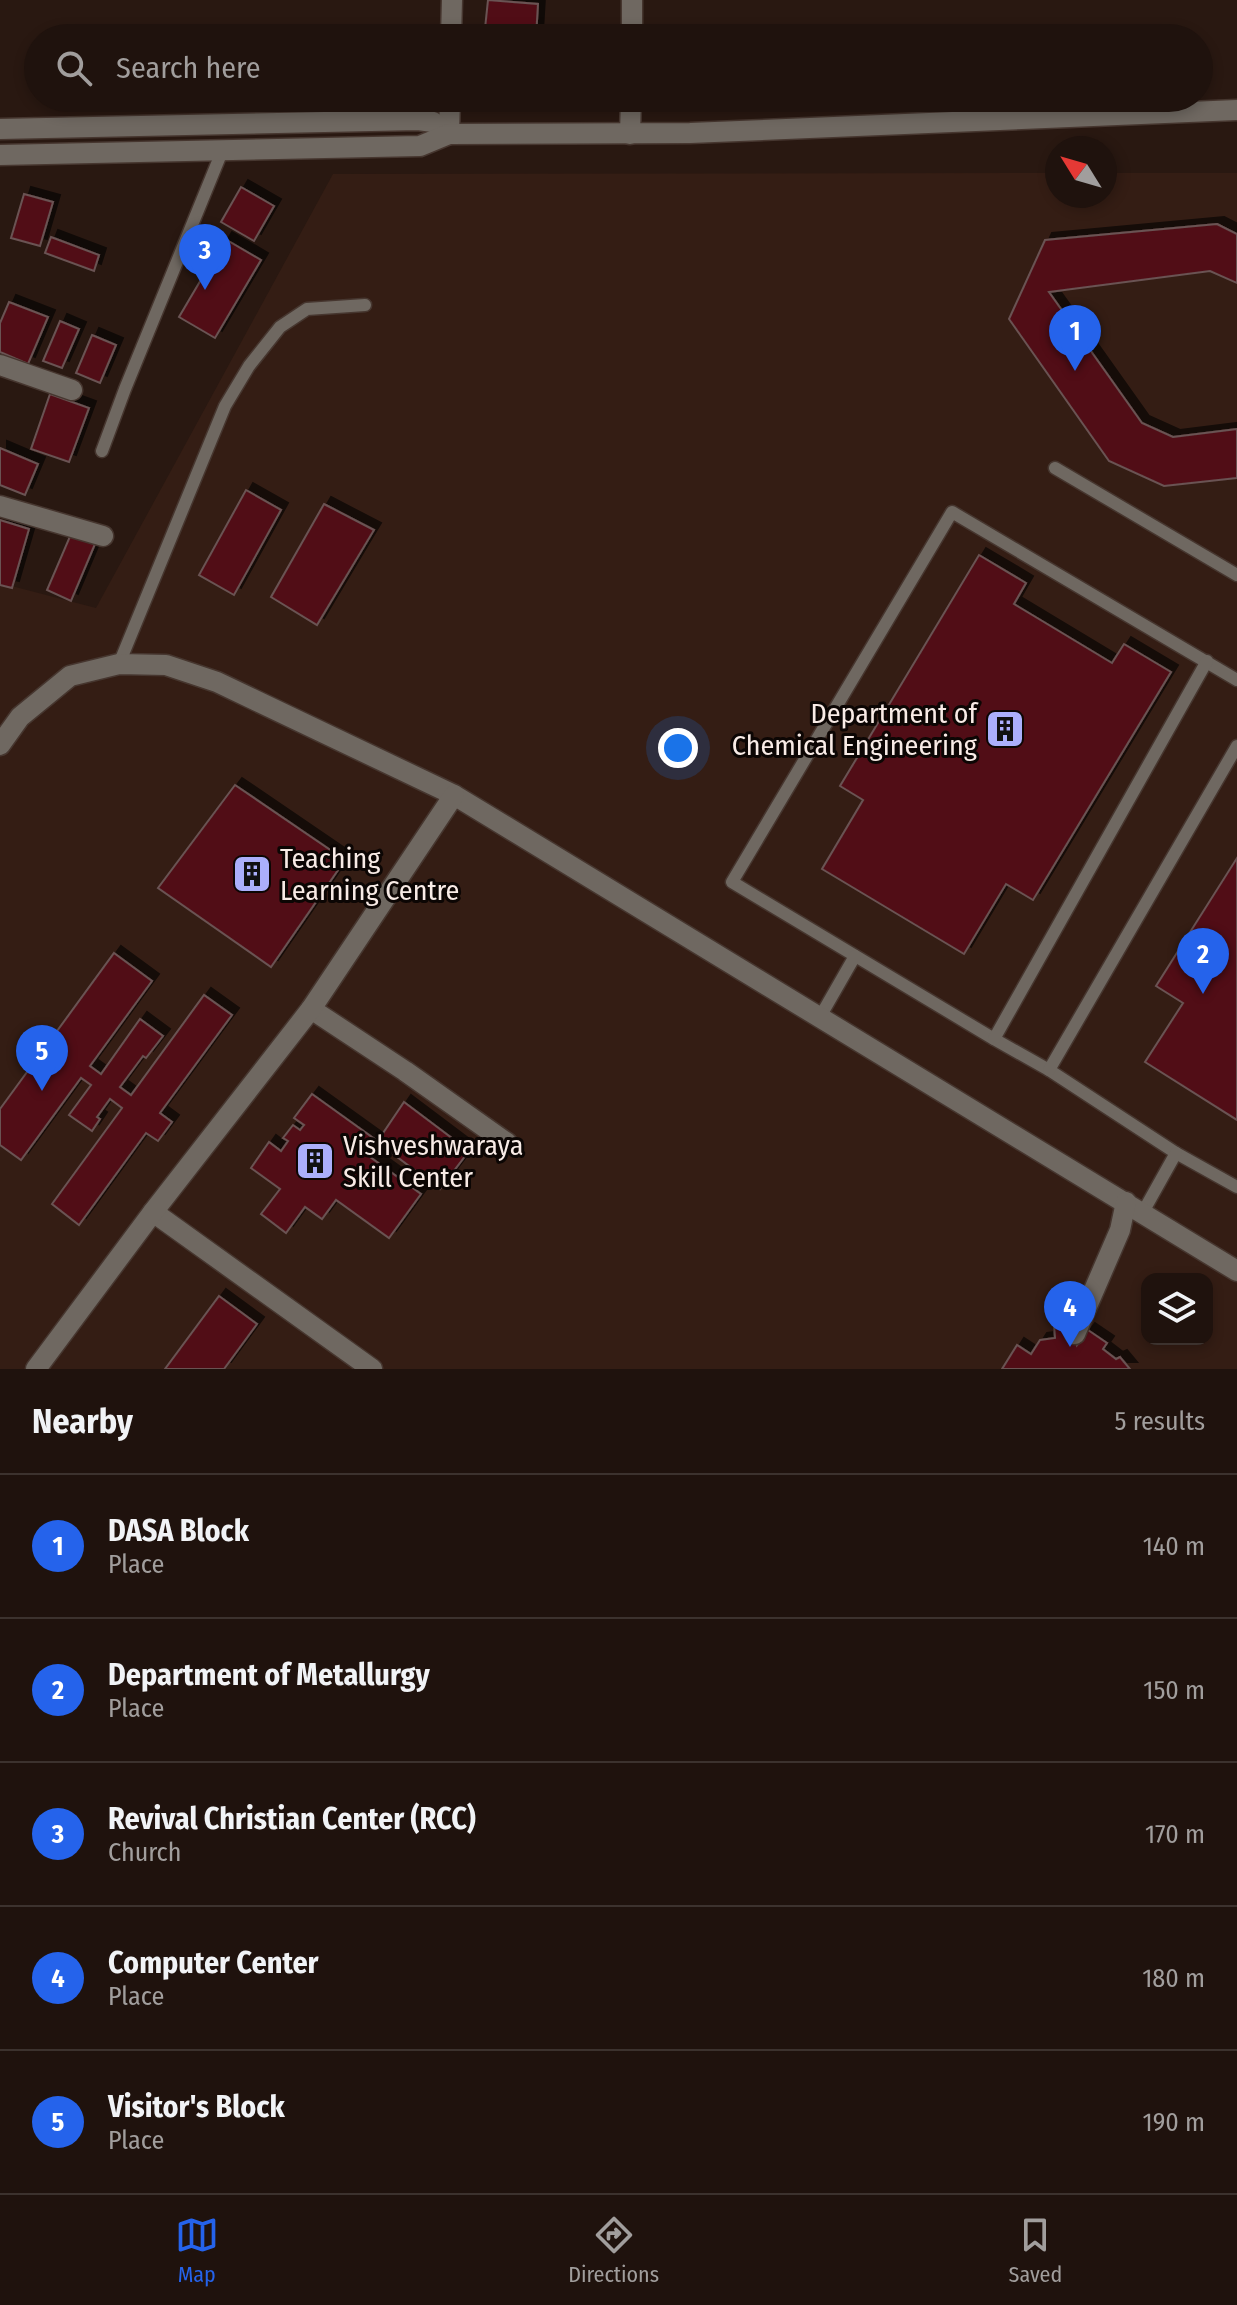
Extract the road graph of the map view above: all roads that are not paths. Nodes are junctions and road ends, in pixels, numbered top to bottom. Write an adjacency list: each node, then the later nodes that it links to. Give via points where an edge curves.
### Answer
1 (452, 0): 3 (street)
2 (632, 0): 4 (street)
3 (451, 24)
4 (632, 24)
5 (1237, 110): 6 (street)
6 (1213, 111)
7 (450, 112): 12 (street)
8 (631, 112): 13 (street)
9 (1186, 112): 13 (street)
10 (53, 128): 11 (street); 12 (street, via 418,120 433,122); 15 (street)
11 (0, 129)
12 (449, 134): 13 (street); 14 (street, via 420,146)
13 (630, 134)
14 (223, 149): 15 (street); 20 (lane)
15 (53, 153): 16 (street)
16 (0, 155)
17 (365, 305): 26 (lane, via 307,309 280,327 249,366 225,406)
18 (0, 365): 19 (street)
19 (72, 390)
20 (102, 451)
21 (1055, 468): 24 (lane)
22 (0, 506): 23 (street)
23 (103, 536)
24 (1237, 575)
25 (1207, 661): 27 (lane); 31 (lane, via 952,512 732,882); 34 (lane)
26 (119, 664): 28 (street, via 70,676 20,717); 30 (street, via 166,665 217,682)
27 (1237, 680)
28 (0, 745)
29 (1237, 746): 35 (lane)
30 (454, 795): 32 (street); 33 (street)
31 (855, 956): 33 (lane); 34 (lane)
32 (311, 1009): 36 (street); 40 (street)
33 (820, 1017): 39 (street)
34 (994, 1039): 35 (lane)
35 (1049, 1070): 37 (lane)
36 (507, 1143)
37 (1176, 1153): 38 (lane); 39 (lane)
38 (1237, 1187)
39 (1134, 1207): 41 (street); 42 (street)
40 (153, 1212): 43 (street); 44 (street)
41 (1237, 1271)
42 (1075, 1334)
43 (36, 1369)
44 (372, 1369)

